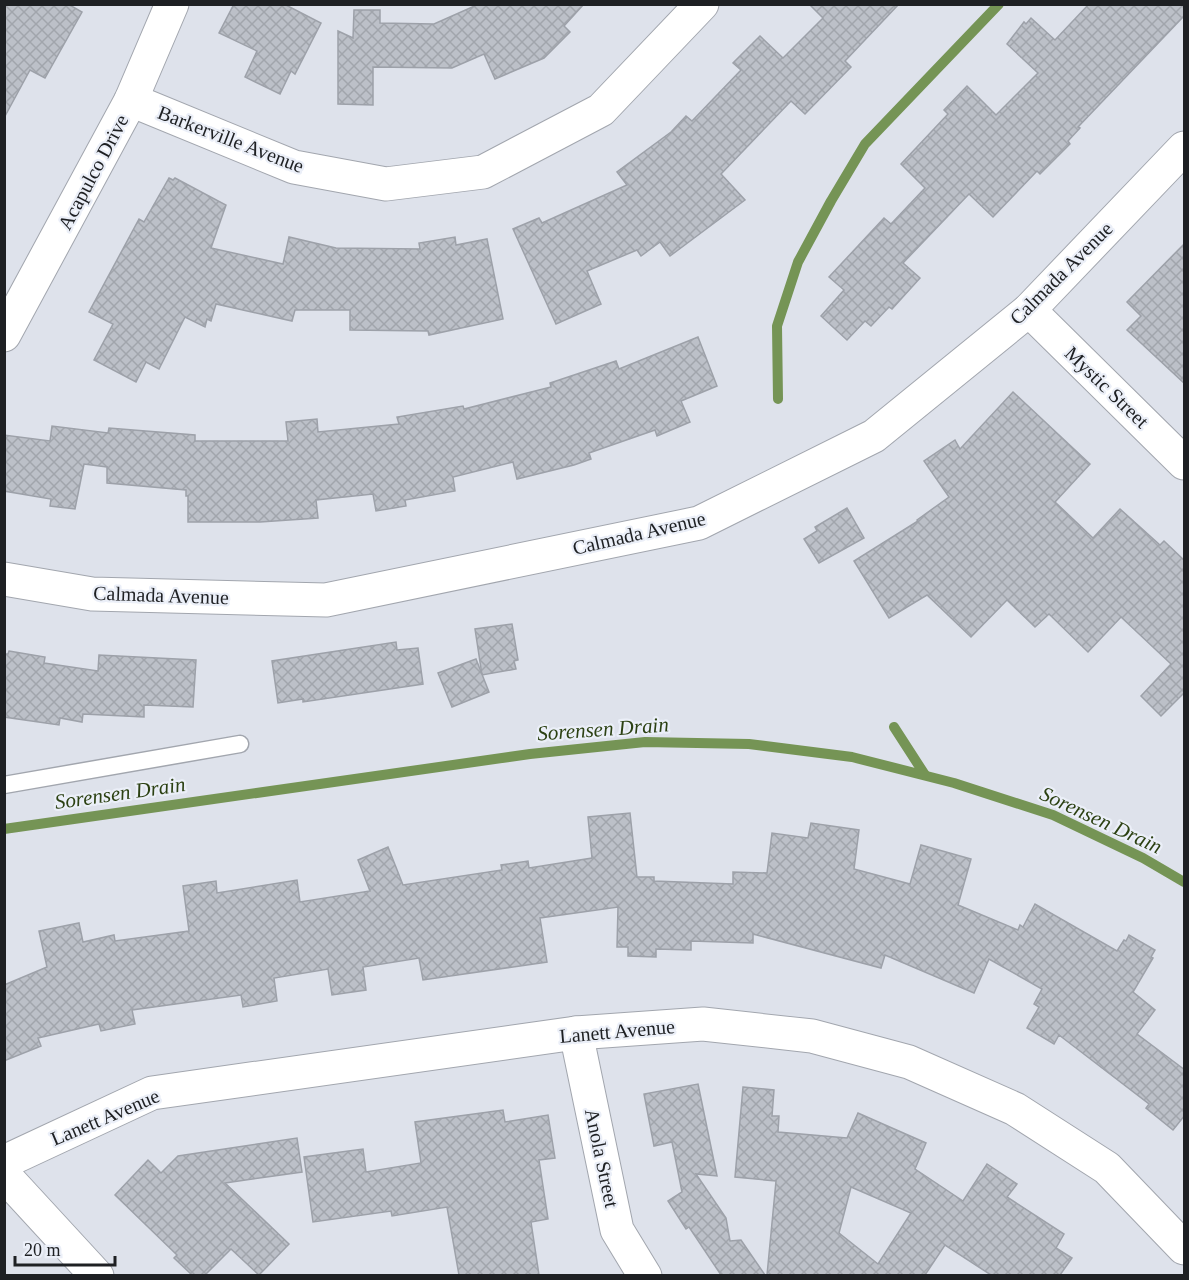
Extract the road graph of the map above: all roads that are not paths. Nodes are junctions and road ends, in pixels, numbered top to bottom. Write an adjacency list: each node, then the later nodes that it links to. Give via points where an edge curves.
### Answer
1 (172, 4): 3 (street, Acapulco Drive)
2 (702, 4): 3 (street, Barkerville Avenue, via 602,110 483,172 386,184 294,167)
3 (131, 100): 6 (street, Acapulco Drive)
4 (1185, 148): 5 (street, Calmada Avenue)
5 (1029, 310): 7 (street, Mystic Street); 8 (street, Calmada Avenue, via 874,436 699,523 326,600 92,594)
6 (4, 334)
7 (1185, 463)
8 (4, 579)
9 (240, 744): 10 (lane)
10 (4, 785)
11 (576, 1033): 12 (street, Lanett Avenue, via 152,1093); 14 (street, Lanett Avenue, via 702,1024 812,1036 909,1062 1015,1109 1107,1168); 16 (street, Anola Street, via 617,1230)
12 (4, 1162)
13 (4, 1175): 15 (street)
14 (1185, 1248)
15 (97, 1275)
16 (645, 1275)

